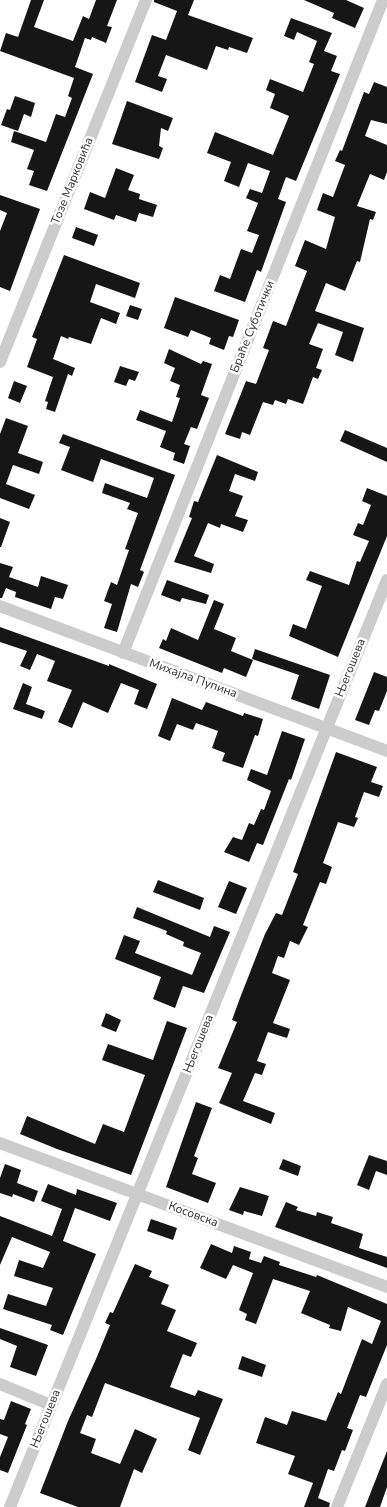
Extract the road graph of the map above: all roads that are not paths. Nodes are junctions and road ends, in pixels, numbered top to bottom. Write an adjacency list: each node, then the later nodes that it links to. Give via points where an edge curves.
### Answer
1 (146, 0): 3 (street, Тозе Марковића)
2 (383, 0): 6 (street, Браће Суботички)
3 (0, 362)
4 (387, 580): 7 (street, Његошева)
5 (0, 606): 6 (street, Михајла Пупина)
6 (123, 653): 7 (street, Михајла Пупина)
7 (326, 728): 8 (street, Михајла Пупина); 10 (street, Његошева)
8 (387, 751)
9 (0, 1143): 10 (street, Косовска)
10 (139, 1195): 11 (street, Косовска); 14 (street, Његошева)
11 (387, 1287)
12 (0, 1384): 14 (street)
13 (387, 1384): 16 (street)
14 (51, 1405): 15 (street, Његошева)
15 (10, 1507)
16 (337, 1507)

